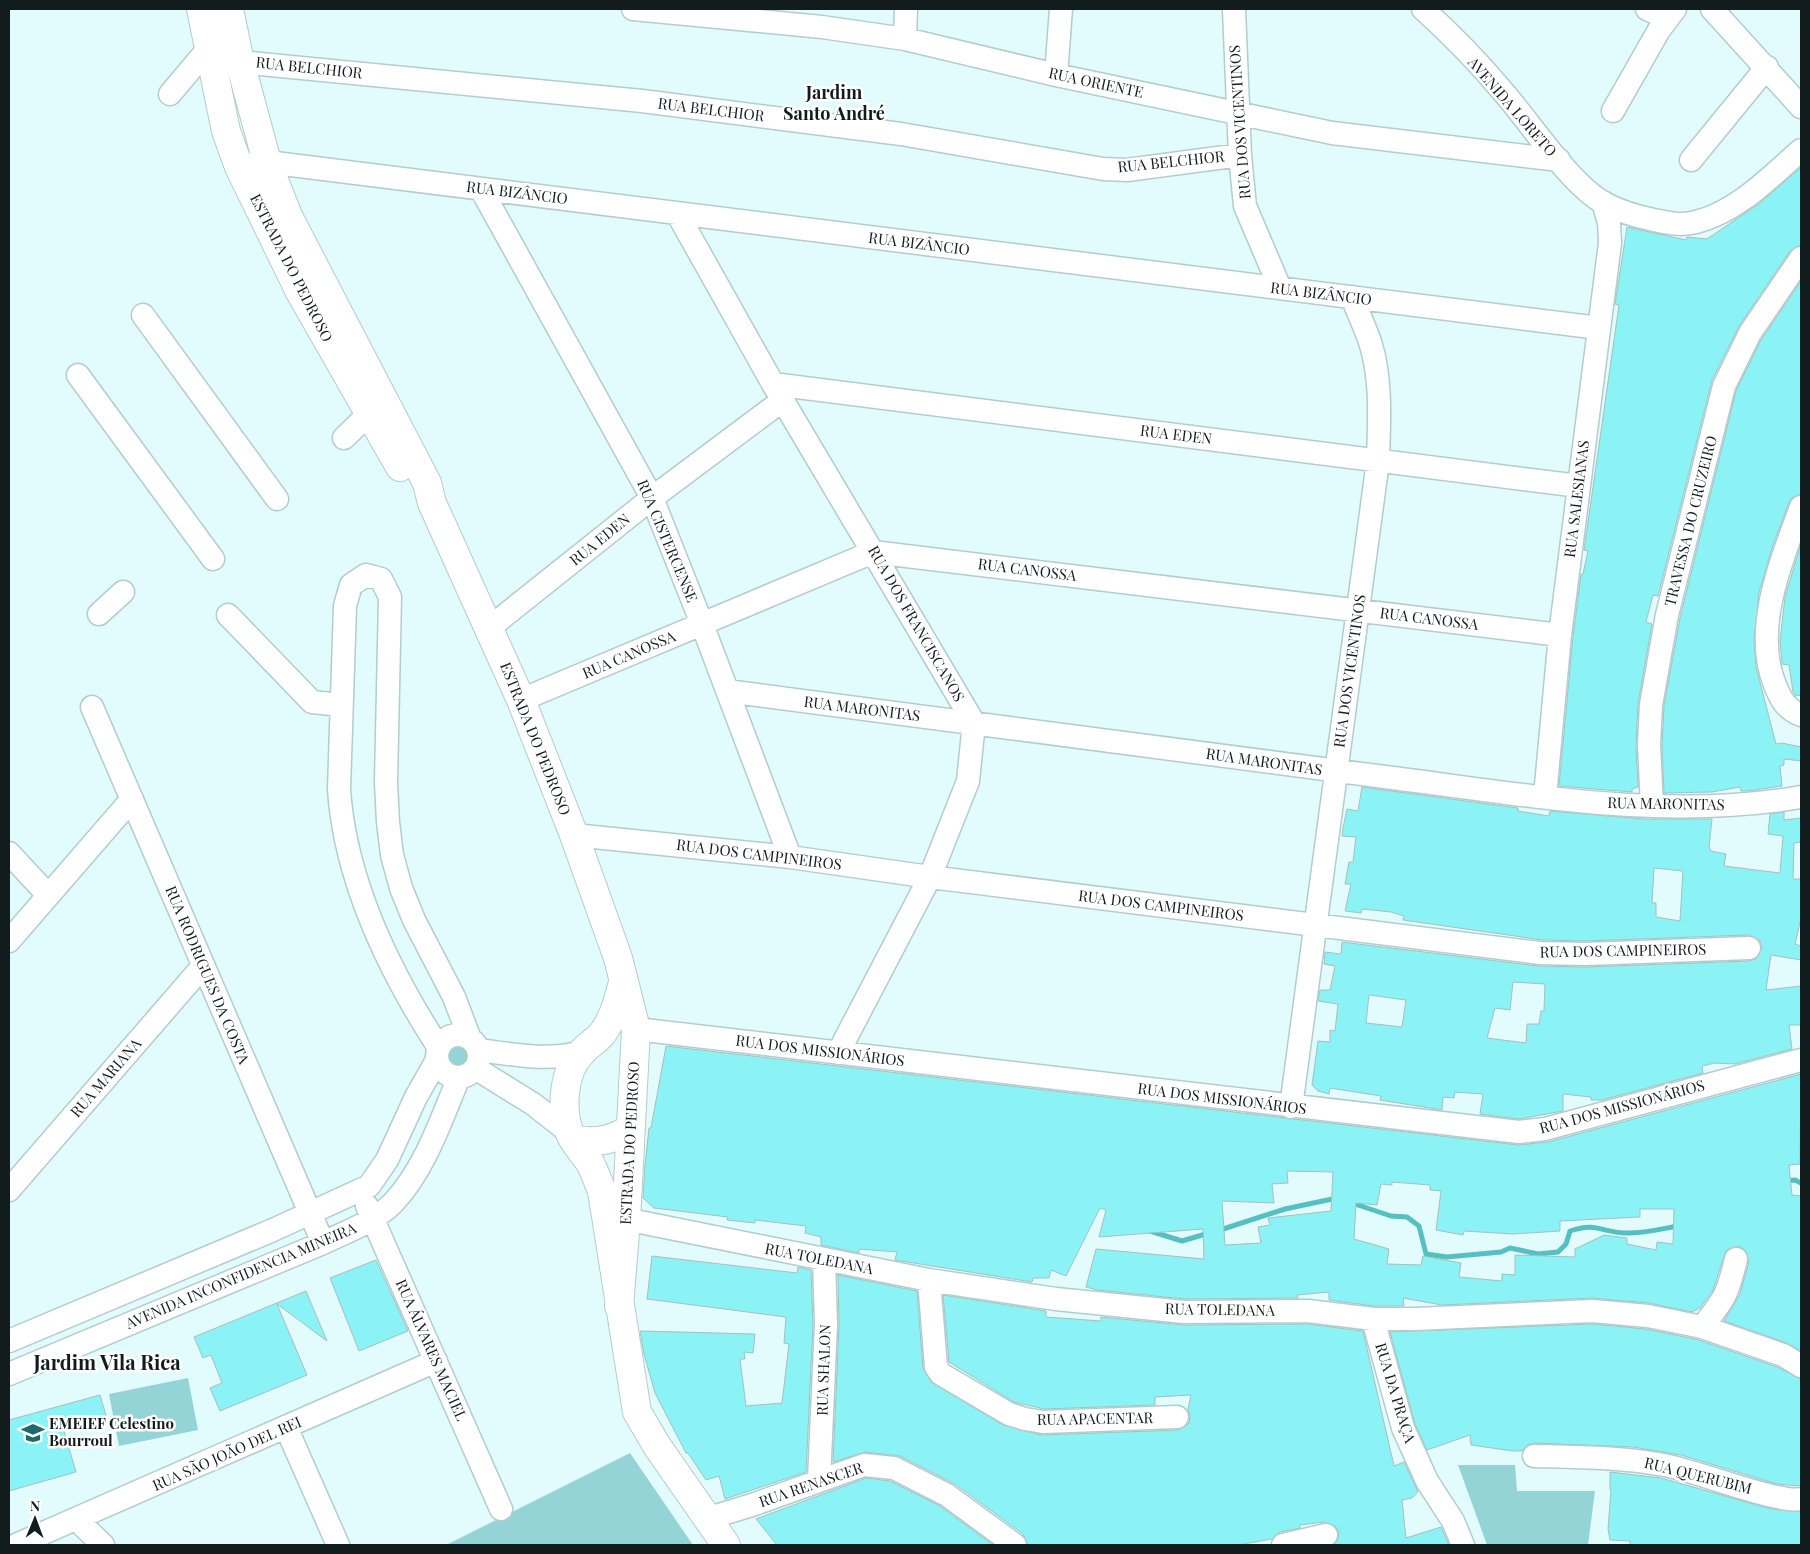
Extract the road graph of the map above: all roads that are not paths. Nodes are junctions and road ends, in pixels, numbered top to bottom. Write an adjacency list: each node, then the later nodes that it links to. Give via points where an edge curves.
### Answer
1 (201, 9): 12 (main road, ESTRADA DO PEDROSO)
2 (229, 9): 13 (main road, ESTRADA DO PEDROSO)
3 (633, 9): 10 (street, RUA ORIENTE)
4 (906, 9): 11 (street)
5 (1061, 9): 15 (street)
6 (1234, 9): 19 (street, RUA DOS VICENTINOS)
7 (1423, 9): 22 (street, AVENIDA LORETO, via 1504,92)
8 (1712, 9): 14 (street)
9 (1663, 12): 18 (street)
10 (745, 14): 11 (street, RUA ORIENTE)
11 (905, 39): 15 (street, RUA ORIENTE)
12 (208, 50): 16 (street); 25 (main road, ESTRADA DO PEDROSO, via 226,131)
13 (240, 62): 21 (street, RUA BELCHIOR, via 651,102 901,134 1103,169 1127,170); 24 (main road, ESTRADA DO PEDROSO)
14 (1767, 67): 17 (street); 23 (street)
15 (1056, 75): 19 (street, RUA ORIENTE)
16 (170, 94)
17 (1801, 107)
18 (1613, 111)
19 (1237, 113): 21 (street, RUA DOS VICENTINOS); 22 (street, RUA ORIENTE, via 1332,133)
20 (1801, 150): 27 (street, via 1726,210 1694,223 1673,224 1642,218)
21 (1240, 155): 30 (street, RUA DOS VICENTINOS, via 1245,206)
22 (1559, 160): 27 (street, AVENIDA LORETO)
23 (1691, 160)
24 (267, 162): 25 (street, RUA BIZÂNCIO); 26 (street, RUA BIZÂNCIO); 36 (main road, ESTRADA DO PEDROSO, via 288,216)
25 (239, 166): 36 (main road, ESTRADA DO PEDROSO, via 300,292)
26 (481, 189): 28 (street, RUA BIZÂNCIO); 40 (street, RUA CISTERCENSE)
27 (1604, 202): 33 (street, RUA SALESIANAS, via 1610,243)
28 (677, 213): 30 (street, RUA BIZÂNCIO); 35 (street, RUA DOS FRANCISCANOS)
29 (1801, 258): 62 (street, TRAVESSA DO CRUZEIRO, via 1750,334 1724,386 1666,615 1652,696 1649,745)
30 (1280, 288): 31 (street, RUA BIZÂNCIO)
31 (1352, 298): 33 (street, RUA BIZÂNCIO); 38 (street, RUA DOS VICENTINOS, via 1370,344 1378,376)
32 (143, 315): 41 (street)
33 (1599, 328): 39 (street, RUA SALESIANAS)
34 (78, 376): 44 (street)
35 (778, 392): 38 (street, RUA EDEN); 40 (street, RUA EDEN); 43 (street, RUA DOS FRANCISCANOS)
36 (376, 407): 37 (street); 50 (main road, ESTRADA DO PEDROSO, via 411,486 432,503)
37 (344, 438)
38 (1378, 461): 39 (street, RUA EDEN); 46 (street, RUA DOS VICENTINOS)
39 (1579, 486): 51 (street, RUA SALESIANAS)
40 (652, 498): 49 (street, RUA CISTERCENSE); 50 (street, RUA EDEN)
41 (276, 500)
42 (1801, 506): 56 (street, via 1778,569 1769,611 1767,646 1772,677 1782,702 1790,711)
43 (873, 552): 46 (street, RUA CANOSSA); 49 (street, RUA CANOSSA); 57 (street, RUA DOS FRANCISCANOS)
44 (213, 559)
45 (123, 592): 47 (street)
46 (1358, 610): 51 (street, RUA CANOSSA); 58 (street, RUA DOS VICENTINOS)
47 (99, 614)
48 (228, 615): 54 (street, via 312,702)
49 (702, 624): 52 (street, RUA CISTERCENSE); 53 (street, RUA CANOSSA)
50 (490, 628): 53 (main road, ESTRADA DO PEDROSO)
51 (1560, 635): 59 (street, RUA SALESIANAS)
52 (728, 691): 57 (street, RUA MARONITAS); 65 (street, RUA CISTERCENSE)
53 (521, 700): 63 (main road, ESTRADA DO PEDROSO)
54 (341, 705): 76 (street, via 339,789 349,859 357,886 405,994); 77 (street, via 345,606 351,585 366,575 381,579 390,597 386,782 392,855 414,920 454,997)
55 (92, 707): 61 (street, RUA RODRIGUES DA COSTA)
56 (1801, 715)
57 (974, 723): 58 (street, RUA MARONITAS); 66 (street, via 968,781)
58 (1336, 771): 59 (street, RUA MARONITAS); 68 (street, RUA DOS VICENTINOS)
59 (1545, 796): 62 (street, RUA MARONITAS)
60 (1801, 797): 62 (street, RUA MARONITAS, via 1728,805)
61 (132, 799): 67 (street); 71 (street, RUA RODRIGUES DA COSTA)
62 (1652, 806)
63 (574, 835): 65 (street, RUA DOS CAMPINEIROS); 72 (main road, ESTRADA DO PEDROSO, via 618,958)
64 (9, 853): 67 (street)
65 (790, 857): 66 (street, RUA DOS CAMPINEIROS)
66 (930, 877): 68 (street, RUA DOS CAMPINEIROS); 75 (street)
67 (48, 895): 69 (street)
68 (1315, 925): 70 (street, RUA DOS CAMPINEIROS, via 1540,953); 79 (street, RUA DOS VICENTINOS)
69 (9, 941)
70 (1749, 948)
71 (203, 966): 82 (street, RUA MARIANA); 84 (street, RUA RODRIGUES DA COSTA)
72 (623, 982): 73 (main road, ESTRADA DO PEDROSO); 74 (main road, ESTRADA DO PEDROSO, via 616,1010)
73 (636, 1029): 74 (main road, via 609,1036); 75 (street, RUA DOS MISSIONÁRIOS); 80 (main road, ESTRADA DO PEDROSO)
74 (588, 1047): 77 (street, via 564,1057); 81 (main road, ESTRADA DO PEDROSO, via 574,1064 566,1088 566,1116)
75 (838, 1053): 79 (street, RUA DOS MISSIONÁRIOS)
76 (438, 1054): 77 (street, via 443,1071 453,1077); 77 (street, via 449,1038 464,1036); 83 (street, AVENIDA INCONFIDENCIA MINEIRA, via 387,1160 369,1186)
77 (471, 1059): 81 (street); 85 (street, AVENIDA INCONFIDENCIA MINEIRA, via 421,1164 393,1203)
78 (1801, 1060): 79 (street, RUA DOS MISSIONÁRIOS, via 1545,1129 1519,1132)
79 (1291, 1107)
80 (631, 1128): 81 (main road, via 608,1140 592,1142); 86 (main road, ESTRADA DO PEDROSO)
81 (572, 1136): 86 (main road, ESTRADA DO PEDROSO, via 591,1166)
82 (9, 1190)
83 (360, 1191): 84 (street, AVENIDA INCONFIDENCIA MINEIRA); 85 (street, RUA ÁLVARES MACIEL)
84 (310, 1214): 87 (street, RUA RODRIGUES DA COSTA); 93 (street, AVENIDA INCONFIDENCIA MINEIRA)
85 (373, 1218): 87 (street, AVENIDA INCONFIDENCIA MINEIRA); 94 (street, RUA ÁLVARES MACIEL)
86 (616, 1218): 89 (street, RUA TOLEDANA); 103 (main road, ESTRADA DO PEDROSO, via 619,1306 637,1412)
87 (323, 1243): 96 (street, AVENIDA INCONFIDENCIA MINEIRA)
88 (1736, 1259): 92 (street, via 1724,1300)
89 (824, 1260): 90 (street, RUA TOLEDANA); 100 (street, RUA SHALON, via 826,1324)
90 (929, 1280): 91 (street, RUA TOLEDANA, via 1056,1299 1184,1312 1308,1311); 97 (street, RUA APACENTAR, via 936,1367 941,1374 1009,1414 1043,1422)
91 (1373, 1319): 92 (street, RUA TOLEDANA, via 1592,1311 1648,1316); 113 (street, RUA DA PRAÇA, via 1403,1428 1427,1481 1453,1521)
92 (1702, 1328): 95 (street, RUA TOLEDANA, via 1783,1355)
93 (9, 1340)
94 (436, 1361): 98 (street, RUA SÃO JOÃO DEL REI); 102 (street, RUA ÁLVARES MACIEL)
95 (1801, 1366)
96 (9, 1374)
97 (1177, 1417)
98 (286, 1428): 104 (street, RUA SÃO JOÃO DEL REI); 108 (street)
99 (1534, 1456): 101 (street, RUA QUERUBIM, via 1612,1457 1665,1465 1766,1494)
100 (819, 1480): 103 (street, RUA RENASCER); 111 (street, RUA RENASCER, via 864,1465 894,1468 947,1495)
101 (1801, 1499)
102 (501, 1509)
103 (706, 1519): 109 (main road, ESTRADA DO PEDROSO); 110 (main road, ESTRADA DO PEDROSO)
104 (77, 1520): 106 (street, RUA SÃO JOÃO DEL REI); 107 (street)
105 (1326, 1535): 112 (street)
106 (16, 1545)
107 (103, 1545)
108 (338, 1545)
109 (726, 1545)
110 (732, 1545)
111 (1015, 1545)
112 (1283, 1545)
113 (1463, 1545)

